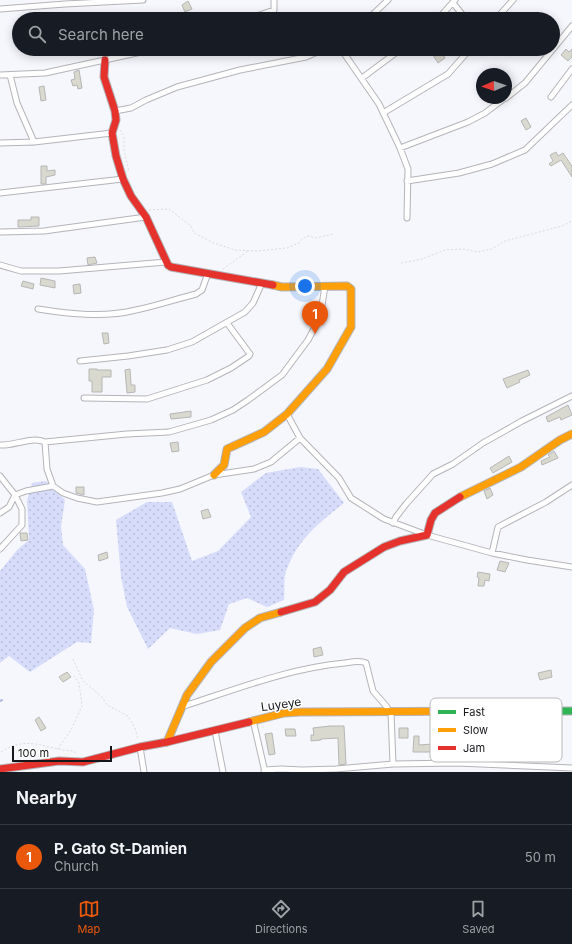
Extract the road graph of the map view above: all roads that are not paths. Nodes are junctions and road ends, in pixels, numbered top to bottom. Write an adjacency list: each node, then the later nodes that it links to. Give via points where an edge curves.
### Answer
1 (143, 0): 6 (street)
2 (274, 0): 7 (street, via 274,10)
3 (388, 0): 8 (street)
4 (513, 0): 11 (street)
5 (454, 2): 9 (street); 10 (street)
6 (0, 9)
7 (268, 12)
8 (375, 12)
9 (445, 12)
10 (461, 12)
11 (502, 12)
12 (572, 26): 13 (street)
13 (560, 41)
14 (123, 56): 20 (street)
15 (308, 56): 29 (street, via 240,70 177,87 131,108)
16 (346, 56): 24 (street)
17 (392, 56): 24 (street)
18 (464, 56): 30 (street, via 448,74)
19 (547, 56): 25 (street, via 525,83)
20 (105, 60): 23 (street, via 45,73); 29 (street, via 104,77)
21 (572, 69): 26 (street)
22 (0, 75): 23 (street)
23 (10, 75): 32 (street, via 17,103)
24 (362, 78): 30 (street)
25 (512, 93)
26 (551, 97)
27 (498, 104): 34 (street, via 468,122)
28 (572, 105): 36 (street, via 525,150 459,174)
29 (115, 111): 31 (street)
30 (383, 113): 34 (street)
31 (114, 130): 32 (street); 35 (street, via 116,156)
32 (34, 142): 33 (street)
33 (0, 143)
34 (400, 148): 36 (street, via 408,169)
35 (123, 179): 37 (street); 38 (street)
36 (407, 181): 39 (street)
37 (0, 193)
38 (146, 217): 40 (street, via 44,231); 41 (street)
39 (407, 218)
40 (0, 232)
41 (166, 262): 42 (street, via 21,272); 43 (street, via 171,267)
42 (0, 265)
43 (210, 273): 44 (street); 46 (street, via 202,290 196,294 135,310 89,315)
44 (262, 283): 45 (street, via 282,287); 47 (street, via 253,303 245,312)
45 (325, 286): 51 (street, via 347,286 351,289 351,327 327,369); 54 (street, via 320,318 308,340 282,374 233,410 211,420 169,432)
46 (38, 309)
47 (227, 323): 48 (street, via 192,342 173,348); 50 (street, via 250,354 231,368 207,380 145,400)
48 (80, 361)
49 (572, 396): 62 (street, via 509,428 434,474 406,504)
50 (84, 398)
51 (287, 414): 53 (street); 56 (street, via 264,432 227,449 224,465)
52 (572, 434): 63 (street, via 521,467 465,494 434,513)
53 (300, 438): 56 (street, via 271,462 254,469); 62 (street, via 339,478 351,498)
54 (45, 442): 55 (street, via 37,440); 59 (street, via 47,469)
55 (0, 444)
56 (214, 475): 59 (street, via 180,489 97,502 63,493)
57 (0, 476): 60 (street)
58 (572, 485): 65 (street, via 546,502 499,526)
59 (53, 486): 60 (street)
60 (15, 495): 61 (street, via 9,506); 64 (street, via 22,509 22,525)
61 (0, 513)
62 (394, 523): 63 (street)
63 (427, 535): 65 (street); 67 (street, via 384,547 344,572 330,590 315,602 260,618 245,628 211,662)
64 (0, 550)
65 (492, 553): 66 (street)
66 (572, 567)
67 (181, 707): 70 (street, via 283,675 331,664 361,662 366,663 373,691); 74 (street)
68 (562, 711): 69 (street, Luyeye)
69 (572, 711)
70 (390, 712): 71 (street, Luyeye); 72 (street, Luyeye, via 300,712); 76 (street)
71 (430, 712)
72 (254, 720): 73 (street, Luyeye); 80 (street)
73 (215, 731): 74 (street, Luyeye); 83 (street)
74 (167, 742): 75 (street, Luyeye)
75 (140, 747): 78 (street, Luyeye, via 83,762 59,761); 82 (street)
76 (392, 764): 77 (street, via 457,763); 79 (street)
77 (572, 768)
78 (0, 769)
79 (359, 770): 81 (street)
80 (264, 771): 81 (street)
81 (303, 771)
82 (144, 772)
83 (223, 772)

